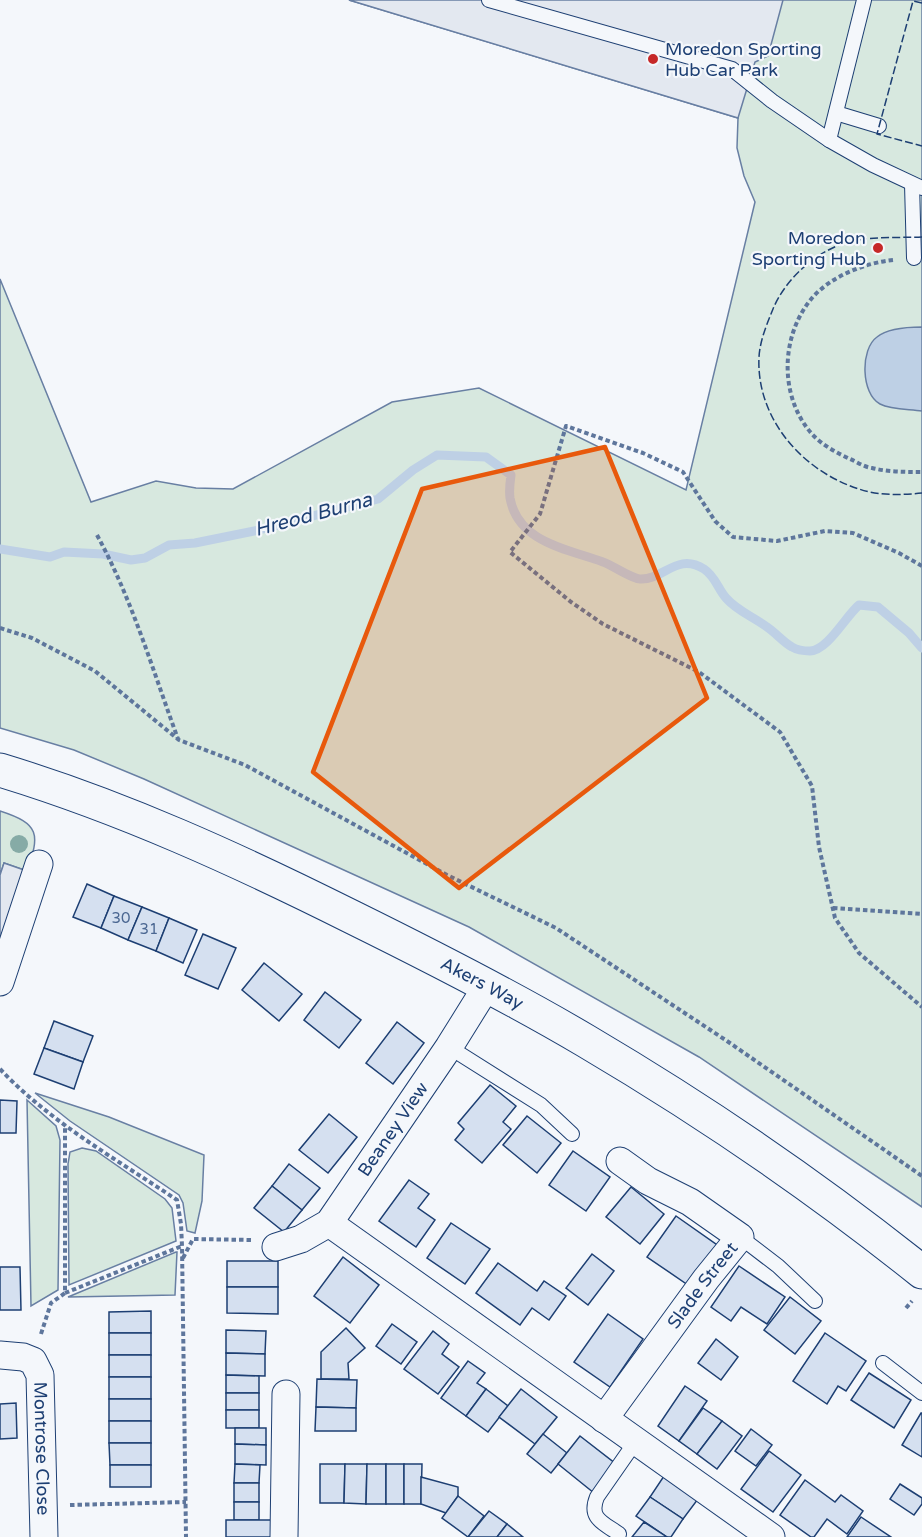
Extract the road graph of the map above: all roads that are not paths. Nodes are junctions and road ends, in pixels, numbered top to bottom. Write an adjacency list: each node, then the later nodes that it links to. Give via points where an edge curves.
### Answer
1 (489, 0): 5 (lane, via 732,69)
2 (864, 0): 3 (lane)
3 (836, 113): 4 (lane); 5 (lane)
4 (879, 126)
5 (829, 140): 6 (lane)
6 (917, 186): 7 (lane)
7 (914, 258)
8 (0, 770): 11 (main road, Akers Way, via 180,837 313,897)
9 (39, 864): 10 (street)
10 (0, 982)
11 (487, 986): 12 (street, Beaney View); 18 (main road, Akers Way, via 674,1095 828,1200)
12 (449, 1047): 13 (lane, via 541,1105); 15 (street, Beaney View)
13 (572, 1134)
14 (620, 1161): 16 (street, Slade Street, via 648,1181 690,1202)
15 (329, 1223): 17 (street, Beaney View, via 301,1239); 24 (street)
16 (740, 1238): 19 (lane, via 778,1266); 24 (street, Slade Street)
17 (276, 1247)
18 (922, 1272)
19 (815, 1301)
20 (0, 1355): 27 (street, Montrose Close, via 33,1361 40,1375)
21 (883, 1363): 22 (lane)
22 (922, 1393)
23 (286, 1394): 28 (street)
24 (604, 1419): 25 (street)
25 (636, 1441): 26 (lane, via 593,1506 597,1518); 29 (street)
26 (619, 1534)
27 (44, 1537)
28 (284, 1537)
29 (771, 1537)

